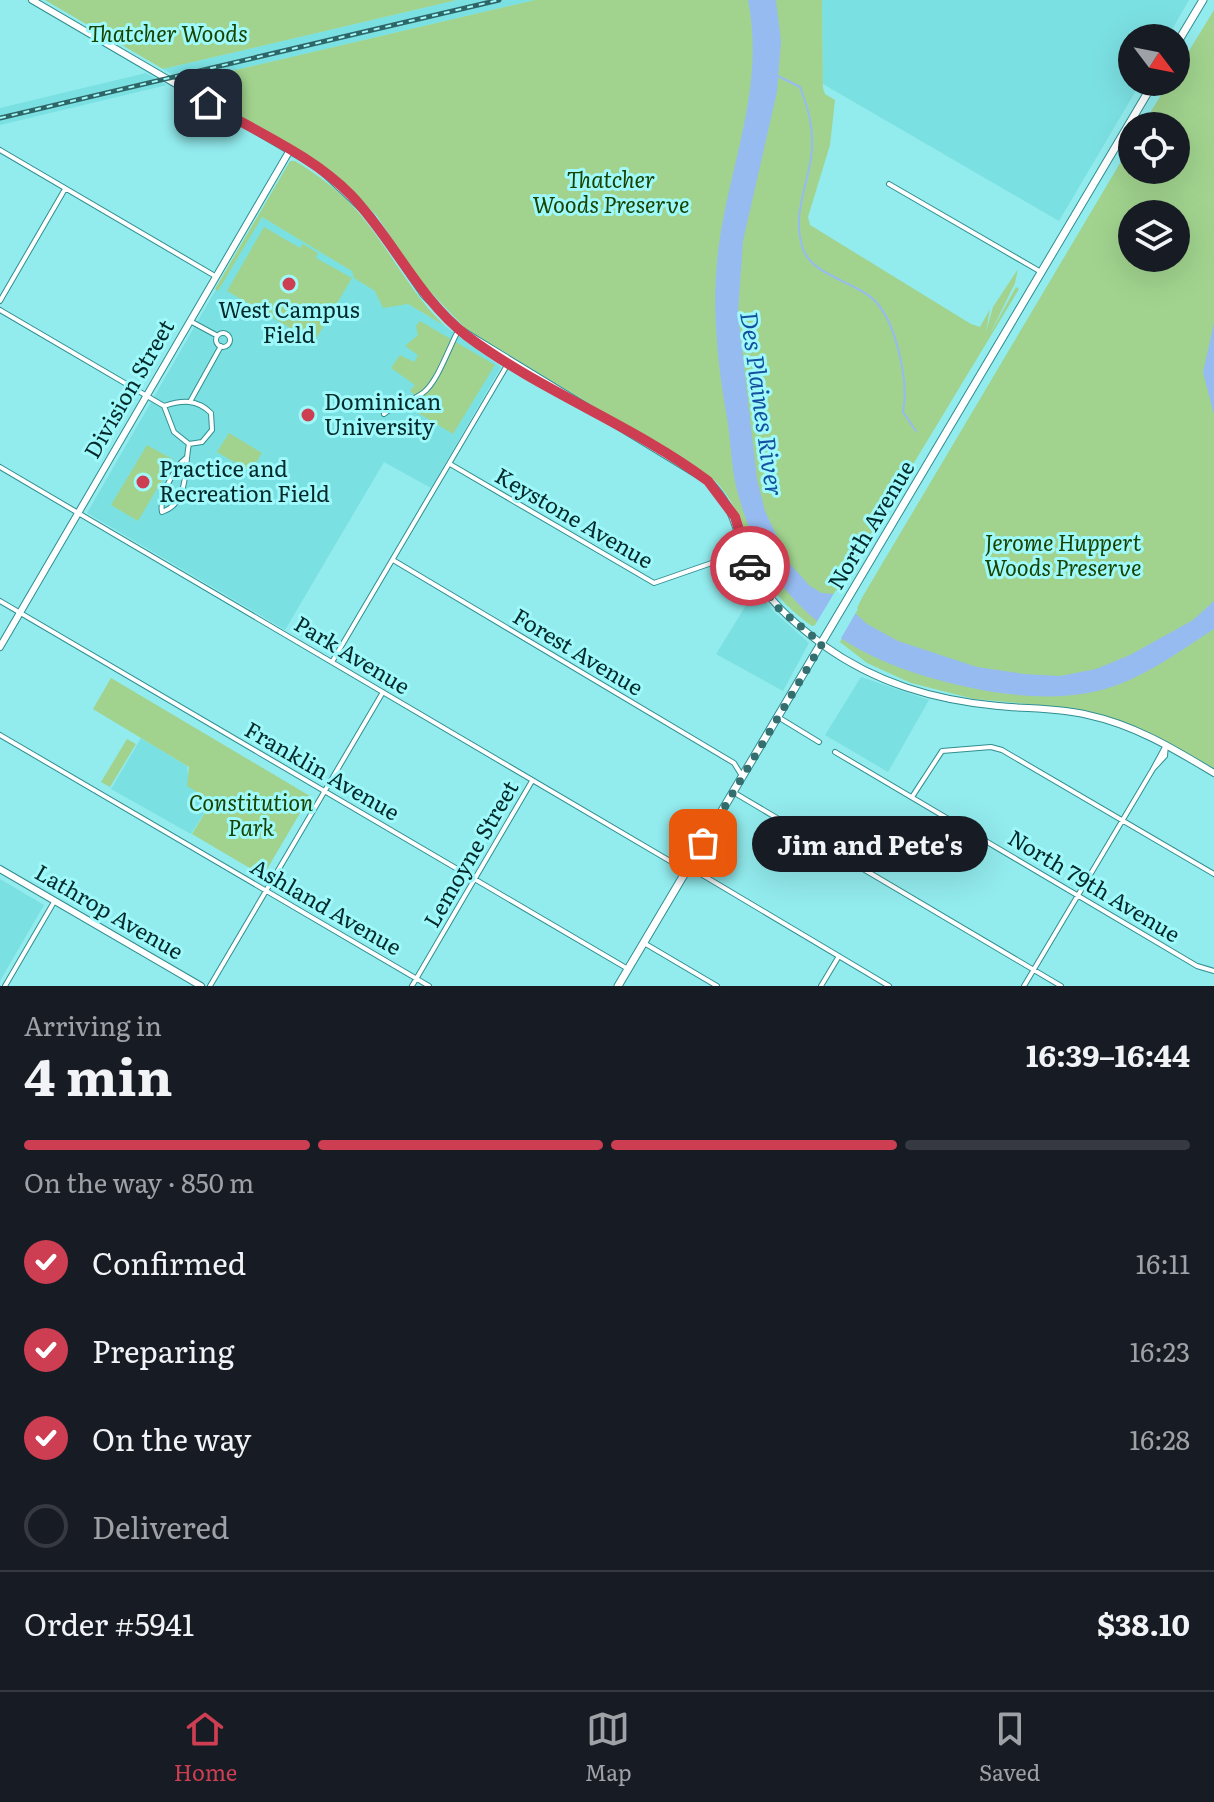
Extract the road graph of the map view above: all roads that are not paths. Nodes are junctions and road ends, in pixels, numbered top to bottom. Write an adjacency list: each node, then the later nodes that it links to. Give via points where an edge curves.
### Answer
1 (32, 0): 6 (street)
2 (1203, 0): 3 (main road)
3 (1189, 24)
4 (1146, 96): 9 (main road, North Avenue)
5 (0, 150): 8 (street)
6 (290, 150): 10 (street, Division Street); 14 (street, via 350,193 424,295)
7 (889, 184): 9 (street)
8 (65, 189): 10 (street); 11 (street)
9 (1041, 272): 31 (main road, North Avenue)
10 (216, 277): 13 (street, Division Street)
11 (0, 301)
12 (0, 310): 18 (street)
13 (190, 321): 15 (street); 18 (street, Division Street)
14 (459, 329): 17 (street); 21 (street, via 433,384)
15 (217, 336): 16 (street); 16 (street, via 229,337)
16 (221, 346): 19 (street)
17 (509, 362): 24 (street); 31 (street, via 716,488 735,517 751,568 769,596)
18 (146, 395): 20 (street); 26 (street, Division Street)
19 (191, 401): 20 (street); 22 (street, via 205,407 214,422 207,438)
20 (164, 406): 22 (street, via 174,432)
21 (384, 414)
22 (189, 444): 23 (street)
23 (186, 458): 23 (street, via 176,466 162,512 176,502 185,482)
24 (450, 464): 27 (street, Keystone Avenue, via 654,583); 28 (street)
25 (0, 467): 26 (street, Park Avenue)
26 (79, 513): 30 (street, Division Street); 33 (street, Park Avenue)
27 (729, 557)
28 (393, 560): 33 (street); 41 (street, Forest Avenue, via 734,763)
29 (0, 601): 30 (street, Franklin Avenue)
30 (20, 613): 32 (street, Division Street); 43 (street, Franklin Avenue)
31 (822, 644): 35 (main road, North Avenue); 38 (street, via 861,669 926,695 1089,715)
32 (0, 647)
33 (332, 662): 34 (street, Park Avenue)
34 (383, 692): 42 (street, Park Avenue); 43 (street)
35 (778, 717): 37 (street); 41 (main road, North Avenue)
36 (0, 735): 51 (street, Ashland Avenue)
37 (819, 742)
38 (1166, 745): 40 (street); 46 (street)
39 (835, 752): 45 (street, North 79th Avenue)
40 (1214, 773)
41 (742, 776): 44 (main road, North Avenue)
42 (533, 780): 48 (street, Park Avenue); 50 (street, Lemoyne Street)
43 (324, 791): 50 (street, Franklin Avenue); 51 (street)
44 (733, 792): 48 (main road, North Avenue); 57 (street)
45 (912, 797): 46 (street, via 942,751 991,747); 52 (street, North 79th Avenue)
46 (1122, 820): 49 (street); 52 (street)
47 (0, 869): 53 (street, Lathrop Avenue)
48 (688, 869): 54 (main road, North Avenue); 55 (street, Park Avenue)
49 (1214, 874)
50 (475, 879): 56 (street, Franklin Avenue); 59 (street, Lemoyne Street)
51 (266, 891): 59 (street, Ashland Avenue); 62 (street)
52 (1078, 895): 57 (street); 58 (street, North 79th Avenue)
53 (55, 901): 60 (street); 61 (street, Lathrop Avenue)
54 (644, 943): 56 (main road, North Avenue); 66 (street)
55 (839, 956): 67 (street); 68 (street, Park Avenue)
56 (628, 969): 65 (main road, North Avenue)
57 (1034, 970): 69 (street); 70 (street)
58 (1214, 971)
59 (416, 979): 63 (street, Lemoyne Street); 64 (street, Ashland Avenue)
60 (5, 986)
61 (201, 986)
62 (210, 986)
63 (412, 986)
64 (429, 986)
65 (618, 986)
66 (717, 986)
67 (821, 986)
68 (889, 986)
69 (1024, 986)
70 (1061, 986)

